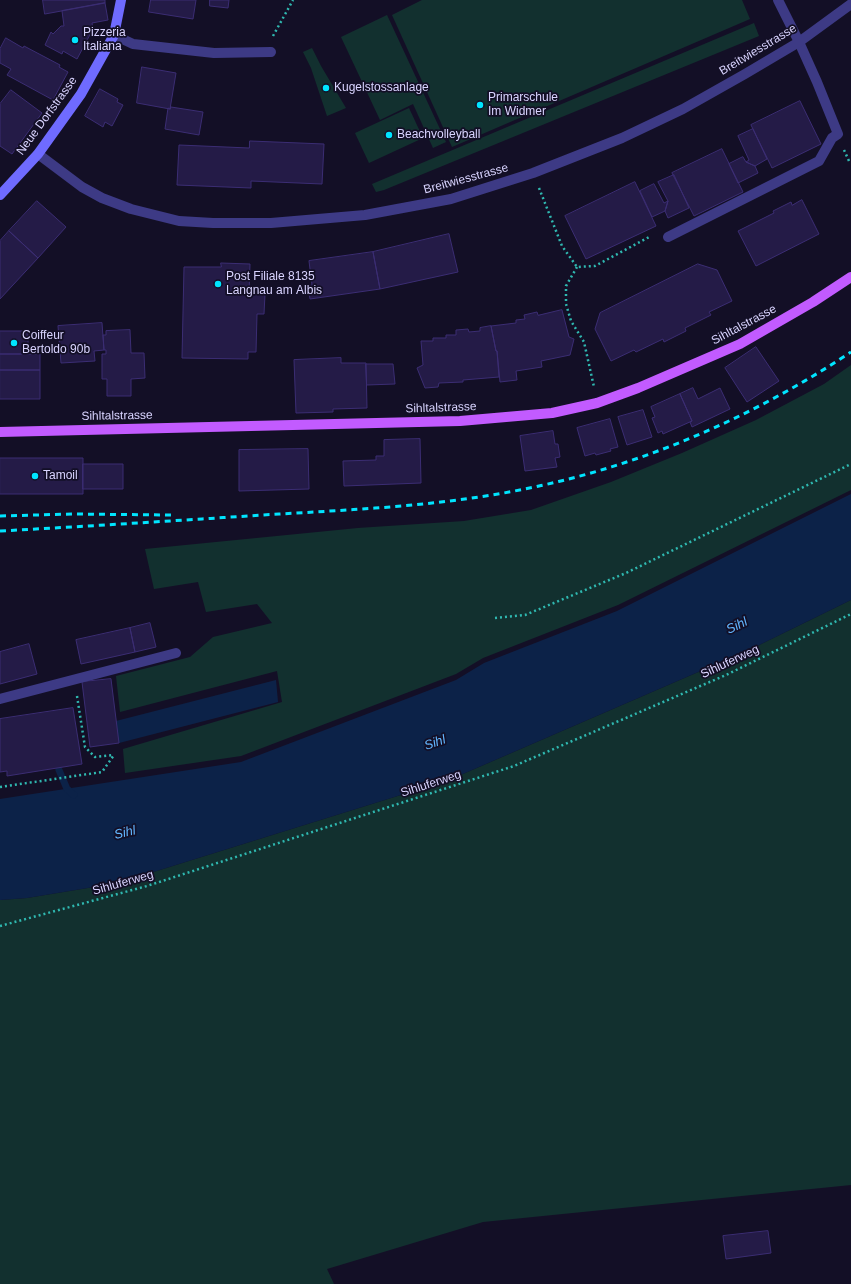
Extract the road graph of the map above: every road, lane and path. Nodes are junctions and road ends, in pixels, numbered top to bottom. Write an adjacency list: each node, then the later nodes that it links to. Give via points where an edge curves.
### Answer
1 (121, 0): 5 (main road, Neue Dorfstrasse)
2 (293, 0): 7 (path, via 272,39)
3 (778, 0): 6 (street)
4 (851, 4): 6 (street, Breitwiesstrasse)
5 (114, 35): 7 (street, via 133,44 200,52); 8 (main road, Neue Dorfstrasse, via 81,94)
6 (799, 42): 9 (street, Breitwiesstrasse, via 683,109 622,138); 11 (street, via 838,134 832,138 819,161)
7 (271, 52)
8 (38, 154): 9 (street, Breitwiesstrasse, via 82,187 102,198 163,218 213,223 271,223 365,215 451,199); 10 (main road, Neue Dorfstrasse)
9 (533, 173): 12 (path, via 562,246)
10 (0, 195)
11 (668, 237): 12 (path, via 651,236 594,266)
12 (577, 266): 14 (path, via 566,286 566,304 571,321 584,342)
13 (851, 277): 14 (main road, Sihltalstrasse, via 740,344)
14 (597, 403): 15 (main road, Sihltalstrasse, via 552,413 460,421)
15 (0, 432)
16 (851, 464): 18 (path, via 626,574 525,615)
17 (851, 614): 23 (path, Sihluferweg, via 726,675 514,766 147,886)
18 (495, 618)
19 (176, 653): 20 (street)
20 (74, 680): 21 (street); 22 (path, via 85,747 94,757 114,755 102,772)
21 (0, 699)
22 (0, 787)
23 (0, 926)

